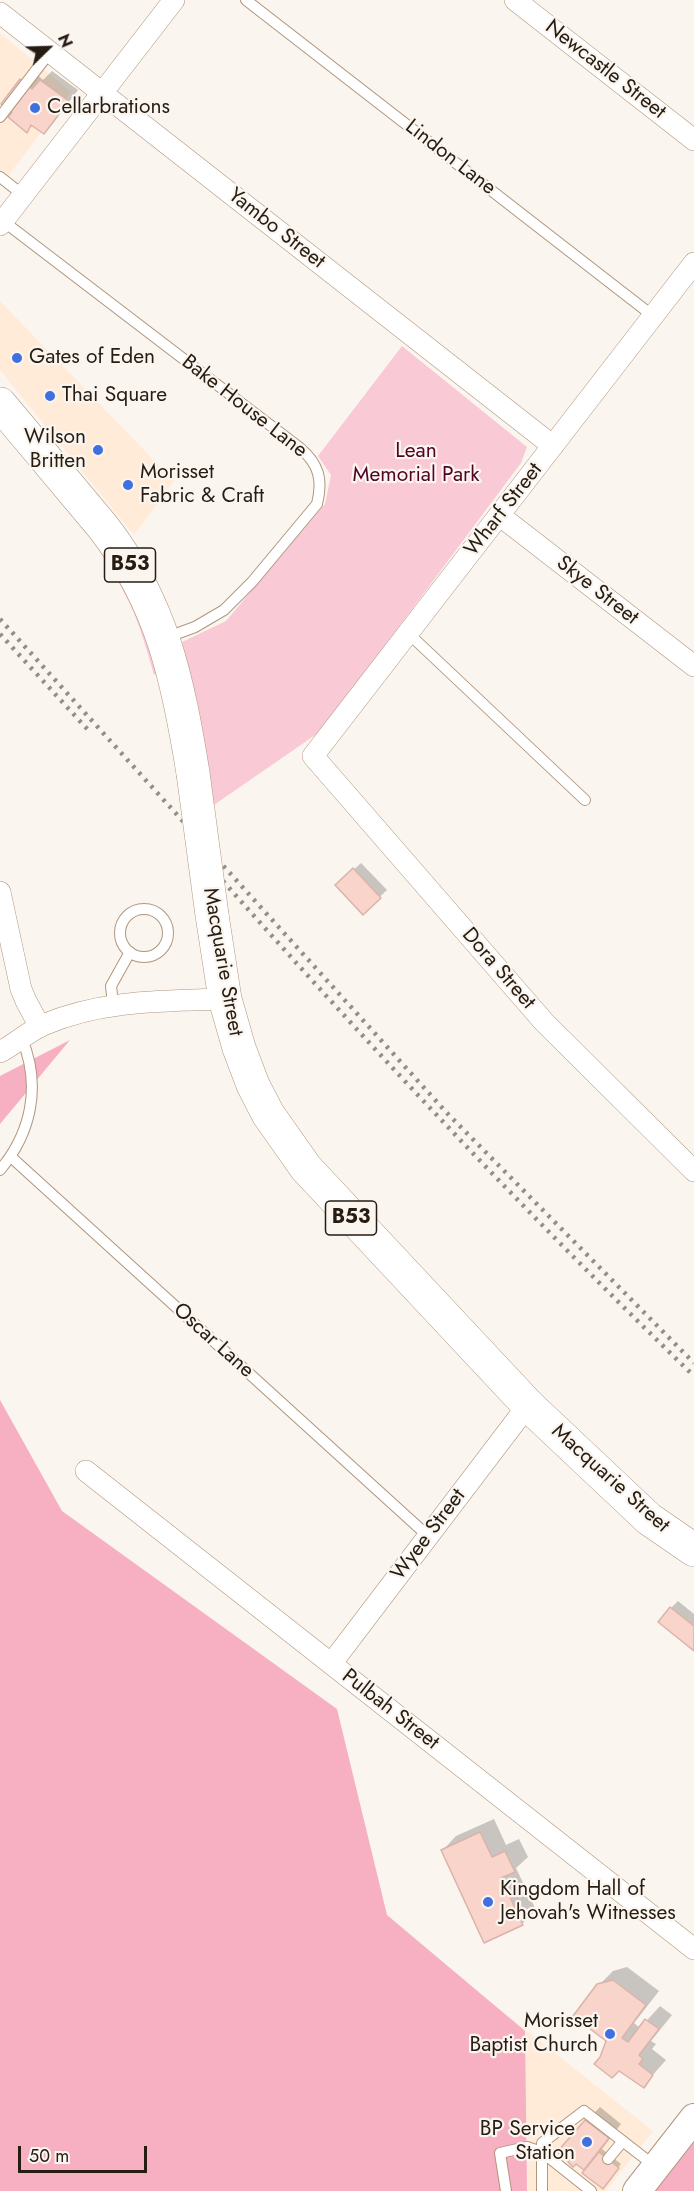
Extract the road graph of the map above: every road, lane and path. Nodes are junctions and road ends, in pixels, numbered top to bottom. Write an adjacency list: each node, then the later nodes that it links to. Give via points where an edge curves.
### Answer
1 (174, 0): 6 (street)
2 (246, 0): 13 (lane, Lindon Lane)
3 (515, 0): 8 (street, Newcastle Street)
4 (0, 13): 5 (street, Yambo Street)
5 (50, 52): 6 (street, Yambo Street); 7 (lane)
6 (102, 93): 10 (street); 16 (street, Yambo Street)
7 (0, 117)
8 (694, 140)
9 (0, 177): 10 (lane)
10 (22, 195): 11 (street)
11 (1, 223): 20 (lane, Bake House Lane, via 300,448 317,467 320,490 316,504 252,582 211,619)
12 (694, 263): 13 (street, Wharf Street)
13 (653, 316): 16 (street, Wharf Street)
14 (0, 404): 17 (main road, B53)
15 (0, 428): 17 (main road, B53)
16 (553, 446): 18 (street, Wharf Street)
17 (81, 501): 20 (main road, B53, via 130,565)
18 (499, 515): 19 (street, Wharf Street); 21 (street, Skye Street)
19 (408, 633): 22 (street, Wharf Street); 23 (lane)
20 (164, 639): 26 (main road, Macquarie Street / B53, bridge, via 193,772)
21 (694, 666)
22 (313, 756): 33 (street, Dora Street, via 544,1022)
23 (585, 800)
24 (0, 892): 28 (street, via 21,989)
25 (130, 952): 25 (lane, via 120,939 121,923 141,908 157,912 167,926 163,947 144,957); 27 (lane, via 111,986)
26 (225, 999): 27 (street); 34 (main road, Macquarie Street / B53, via 253,1085 286,1142 328,1193)
27 (113, 1004): 28 (street)
28 (40, 1027): 29 (street)
29 (22, 1039): 30 (street); 31 (lane, via 30,1059 31,1101 26,1129)
30 (0, 1052)
31 (11, 1157): 32 (lane); 37 (lane, Oscar Lane)
32 (0, 1170)
33 (694, 1171)
34 (528, 1405): 36 (main road, Macquarie Street / B53, via 672,1520); 37 (street, Wyee Street); 38 (main road, Macquarie Street / B53, via 649,1519)
35 (86, 1471): 39 (street, Pulbah Street)
36 (694, 1533)
37 (428, 1536): 39 (street, Wyee Street)
38 (694, 1550)
39 (331, 1664): 40 (street, Pulbah Street)
40 (694, 1949)
41 (694, 2118): 45 (main road)
42 (626, 2143): 43 (lane, via 584,2111 542,2143); 44 (lane); 45 (lane)
43 (542, 2152): 46 (lane); 47 (lane, via 526,2147 500,2153); 48 (lane)
44 (611, 2161)
45 (656, 2167): 49 (main road)
46 (590, 2187)
47 (506, 2191)
48 (542, 2191)
49 (637, 2191)

